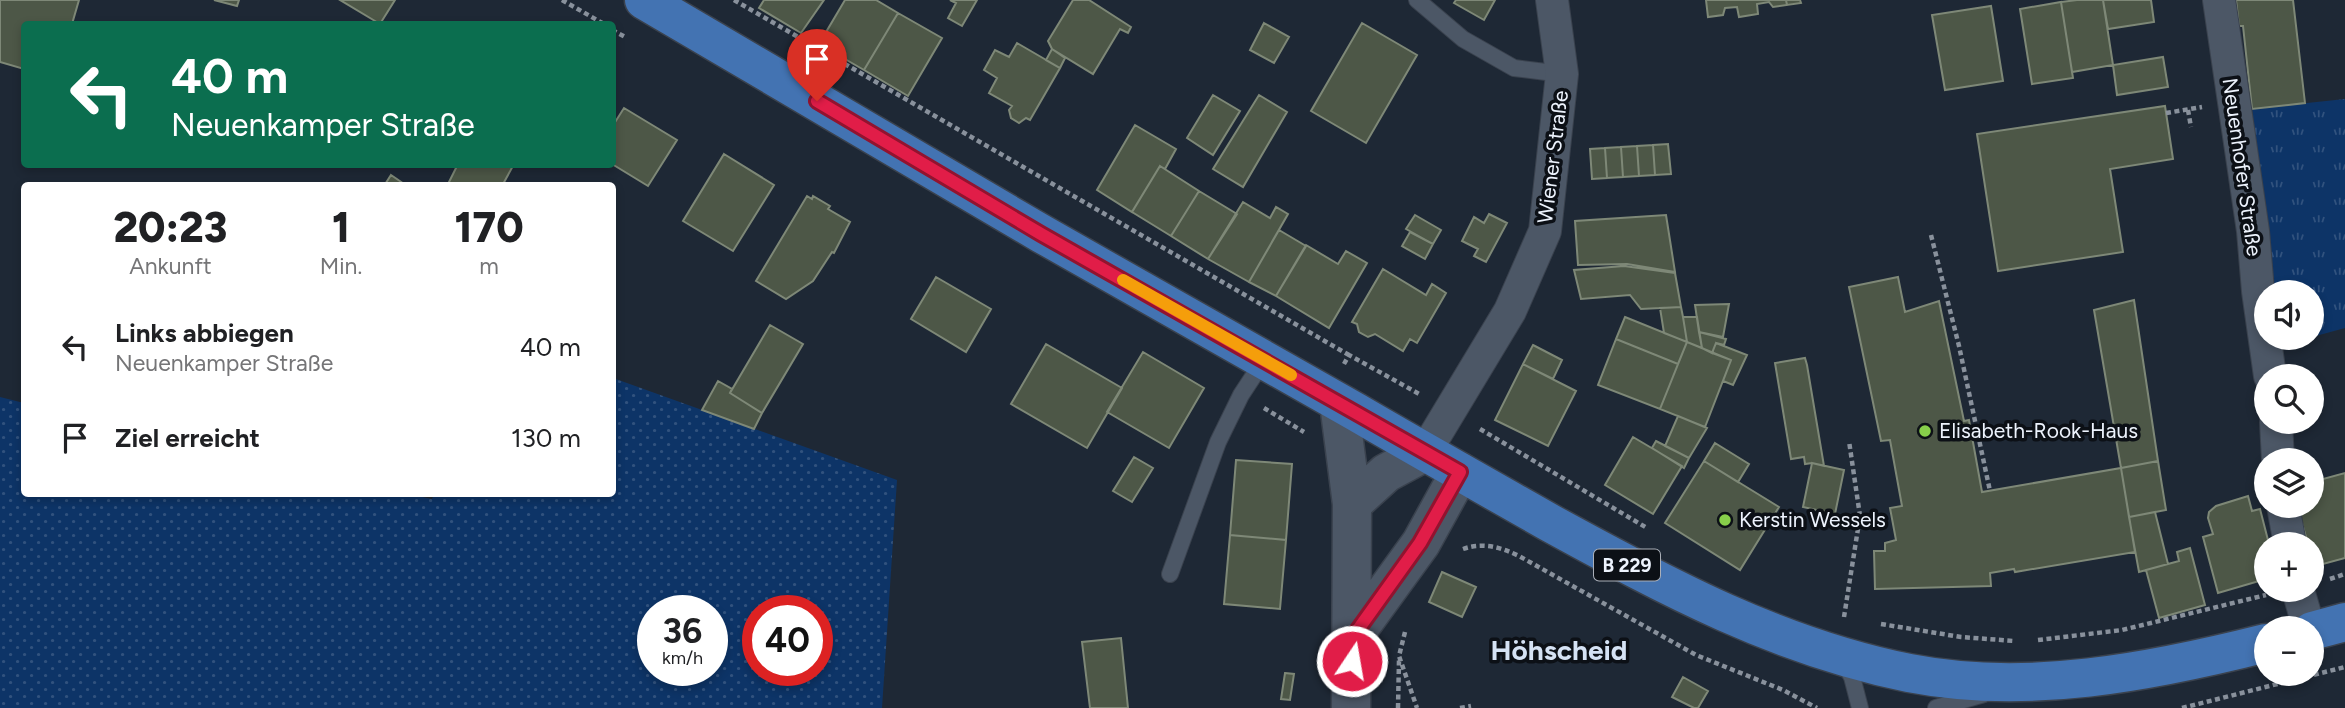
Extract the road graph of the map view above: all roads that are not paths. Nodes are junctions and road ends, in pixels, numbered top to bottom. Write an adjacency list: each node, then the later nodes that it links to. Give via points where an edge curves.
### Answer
1 (645, 0): 6 (main road, B 229)
2 (1417, 0): 5 (lane, via 1463,39 1514,68)
3 (1552, 0): 5 (street, Wiener Straße)
4 (2219, 0): 7 (street, Neuenhofer Straße)
5 (1562, 74): 9 (street, Wiener Straße, via 1545,231 1510,311)
6 (1264, 360): 8 (main road, B 229); 12 (lane, via 1218,442)
7 (2268, 364)
8 (1339, 403): 9 (main road, B 229); 11 (street)
9 (1425, 452): 10 (main road, B 229); 11 (street, via 1386,473)
10 (1460, 472): 15 (street, via 1420,543); 17 (main road, B 229, via 1663,585 1732,617)
11 (1352, 505): 15 (street)
12 (1170, 574)
13 (2345, 622): 14 (main road)
14 (2324, 627)
15 (1352, 638): 19 (street)
16 (2254, 646): 18 (main road, B 229, via 2118,674)
17 (1840, 656): 18 (main road, B 229, via 1912,673); 20 (lane, via 1852,677)
18 (2029, 682): 21 (lane)
19 (1352, 708)
20 (1860, 708)
21 (1936, 708)

